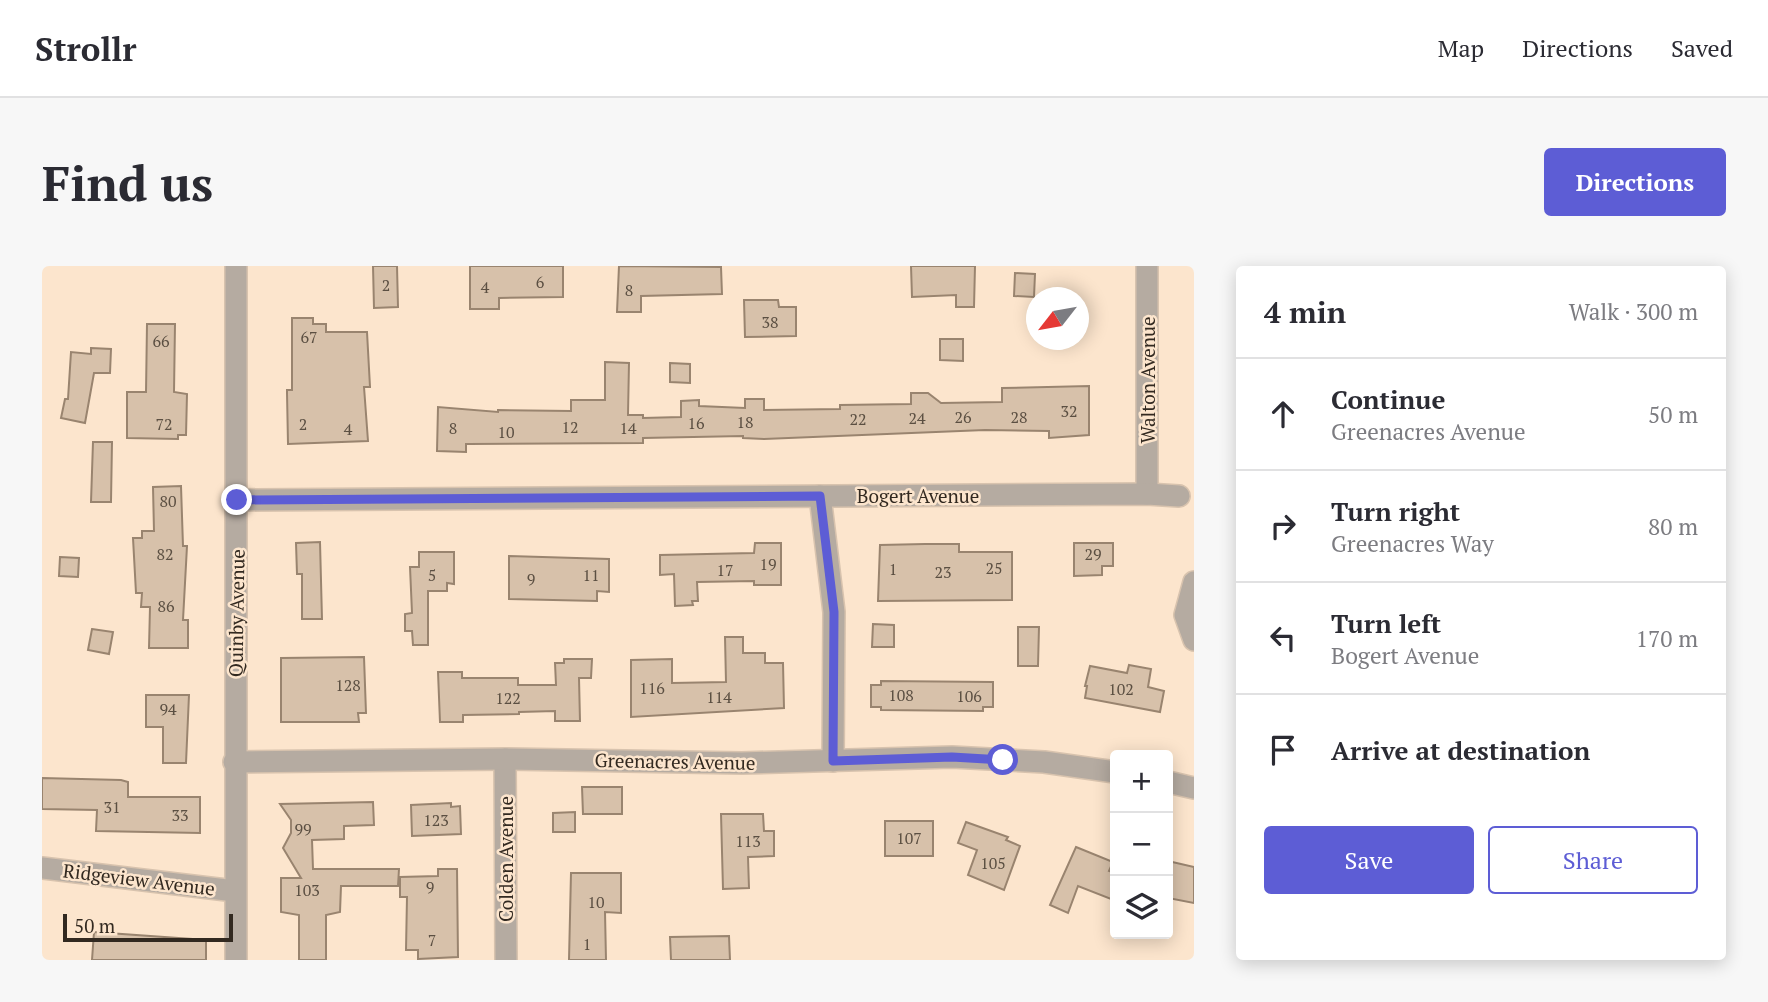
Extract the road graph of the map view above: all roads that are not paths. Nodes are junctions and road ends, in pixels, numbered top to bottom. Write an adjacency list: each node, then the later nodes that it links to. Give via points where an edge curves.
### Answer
1 (236, 266): 6 (street, Quinby Avenue)
2 (1147, 266): 3 (street, Walton Avenue)
3 (1147, 494): 4 (street, Bogert Avenue); 5 (street, Bogert Avenue)
4 (820, 496): 6 (street, Bogert Avenue); 10 (street, via 834,612)
5 (1179, 496)
6 (237, 500): 11 (street, Quinby Avenue)
7 (1194, 582): 8 (street, via 1185,615)
8 (1194, 640)
9 (505, 759): 10 (street, Greenacres Avenue); 11 (street, Greenacres Avenue); 18 (street, Colden Avenue)
10 (833, 761): 12 (street, Greenacres Avenue, via 952,757)
11 (234, 762): 16 (street, Quinby Avenue)
12 (1110, 771)
13 (1173, 783): 14 (street)
14 (1194, 788)
15 (42, 867): 16 (street, Ridgeview Avenue)
16 (235, 891): 17 (street, Quinby Avenue)
17 (236, 960)
18 (506, 960)

